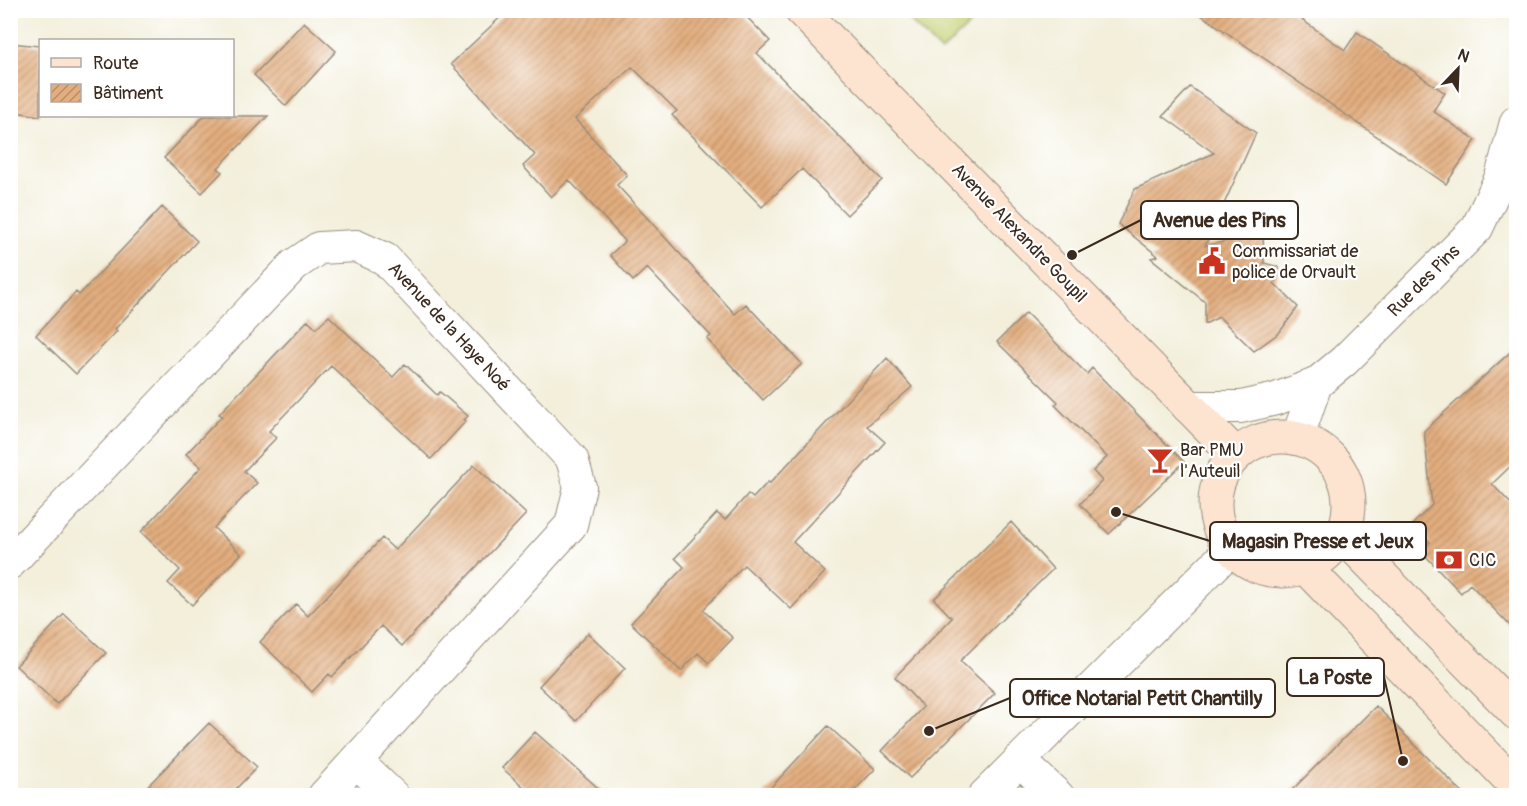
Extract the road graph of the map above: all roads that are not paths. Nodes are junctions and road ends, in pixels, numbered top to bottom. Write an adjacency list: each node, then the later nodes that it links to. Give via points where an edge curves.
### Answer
1 (801, 10): 5 (street, Avenue Alexandre Goupil)
2 (1516, 122): 3 (street, Rue des Pins)
3 (1509, 181): 4 (street, Rue des Pins, via 1477,228)
4 (1316, 384): 5 (street, Rue des Pins, via 1241,407); 6 (street)
5 (1188, 407): 7 (street, Avenue Alexandre Goupil)
6 (1297, 439): 7 (street, via 1275,438); 8 (street, via 1316,446 1343,476 1349,506)
7 (1236, 455): 9 (street, via 1223,472 1216,491 1215,511 1220,531)
8 (1342, 535): 11 (street, via 1320,560); 12 (street)
9 (1232, 548): 11 (street, via 1247,561 1266,569 1286,571); 13 (street)
10 (10, 563): 14 (street, Avenue de la Haye Noé, via 294,264 319,248 356,246 385,259 572,459 580,487 571,525)
11 (1305, 567): 15 (street)
12 (1516, 713)
13 (1019, 760): 18 (street); 19 (street)
14 (357, 762): 16 (street, Avenue de la Haye Noé); 17 (street)
15 (1516, 786)
16 (324, 795)
17 (393, 795)
18 (984, 795)
19 (1058, 795)

